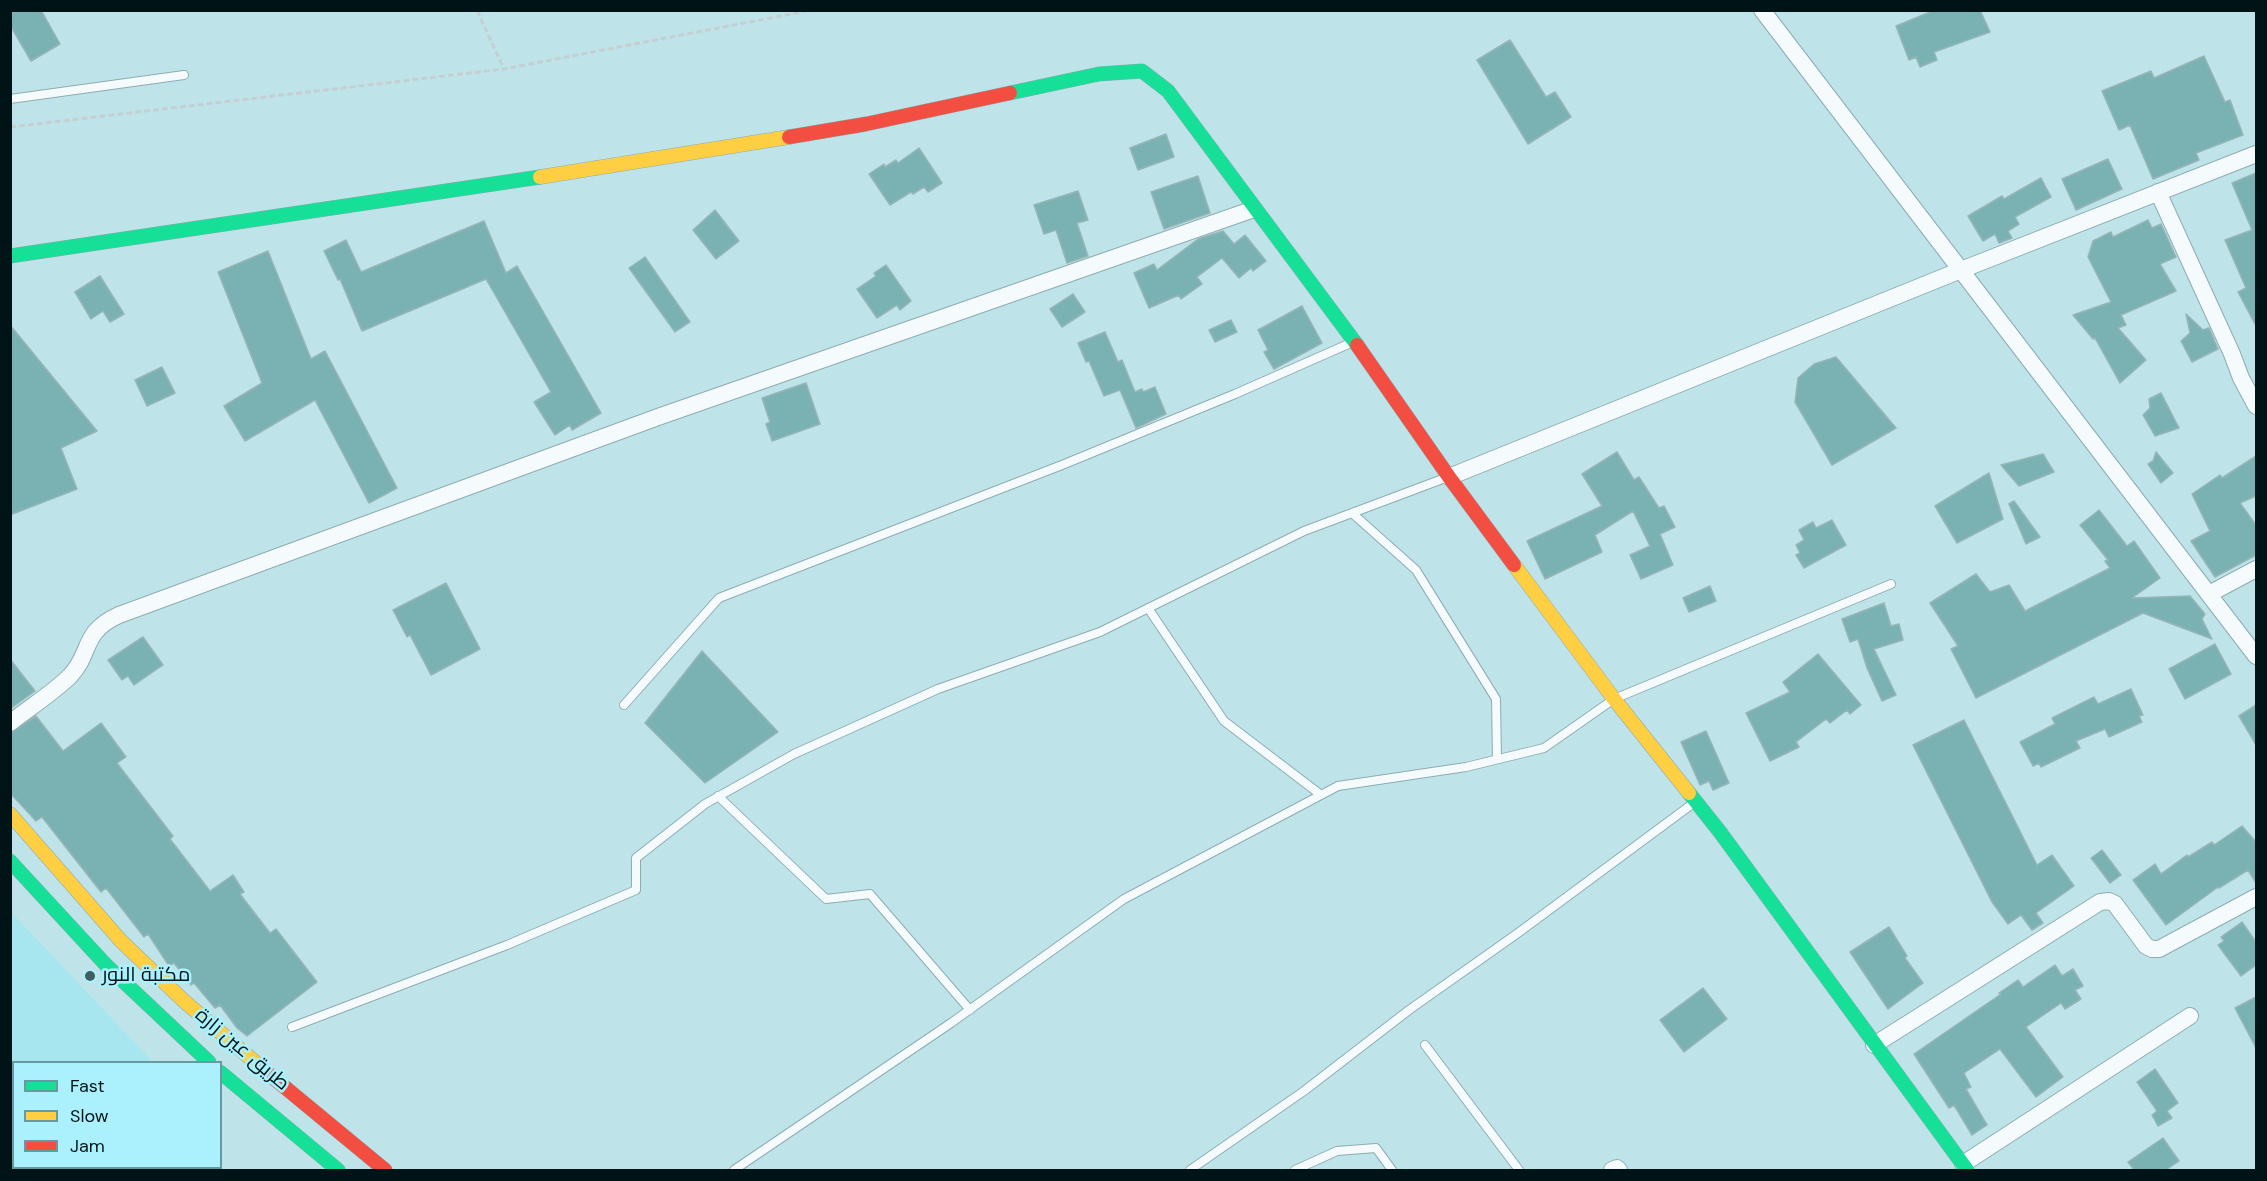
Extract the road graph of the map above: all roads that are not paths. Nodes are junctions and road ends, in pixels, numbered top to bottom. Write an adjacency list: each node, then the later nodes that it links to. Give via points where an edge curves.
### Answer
1 (1762, 10): 8 (street)
2 (184, 75): 3 (lane)
3 (10, 99)
4 (2256, 154): 5 (street)
5 (2158, 192): 8 (street); 10 (street)
6 (1254, 209): 7 (street, via 1168,91 1151,76 1133,71 1099,74 866,124 634,164); 9 (street); 20 (street, via 658,417 119,615 97,629 71,675)
7 (10, 256)
8 (1961, 270): 11 (street); 15 (street)
9 (1354, 341): 11 (street); 19 (lane, via 1062,465 719,598)
10 (2256, 406)
11 (1449, 477): 12 (lane); 18 (street)
12 (1352, 513): 16 (lane, via 1304,531); 21 (lane, via 1416,570 1496,699)
13 (2256, 569): 15 (street)
14 (1891, 584): 18 (lane)
15 (2209, 594): 17 (street)
16 (1148, 608): 22 (lane, via 1224,721); 23 (lane, via 1100,632 938,689 794,754)
17 (2256, 656)
18 (1614, 699): 21 (lane, via 1544,748); 24 (street)
19 (624, 705)
20 (10, 723)
21 (1497, 759): 22 (lane, via 1338,786)
22 (1321, 795): 28 (lane, via 1124,899)
23 (718, 796): 28 (lane, via 826,899 870,894); 30 (lane, via 636,858 636,890 507,945)
24 (1696, 802): 32 (street); 39 (lane, via 1304,1091)
25 (10, 814): 37 (street, طريق عين زارة, via 89,908 154,973)
26 (10, 861): 33 (street, طريق عين زارة, via 100,961)
27 (2256, 897): 32 (street, via 2159,949 2146,946 2115,904 2100,902)
28 (970, 1010): 38 (lane)
29 (2190, 1016): 35 (street)
30 (292, 1027)
31 (1425, 1045): 42 (lane)
32 (1874, 1045): 35 (street)
33 (207, 1061)
34 (222, 1074): 36 (street, طريق عين زارة)
35 (1965, 1167)
36 (338, 1170)
37 (385, 1170)
38 (734, 1170)
39 (1190, 1170)
40 (1295, 1170): 41 (lane, via 1337,1151 1376,1148)
41 (1392, 1170)
42 (1519, 1170)
43 (1612, 1170): 44 (street)
44 (1619, 1170)

